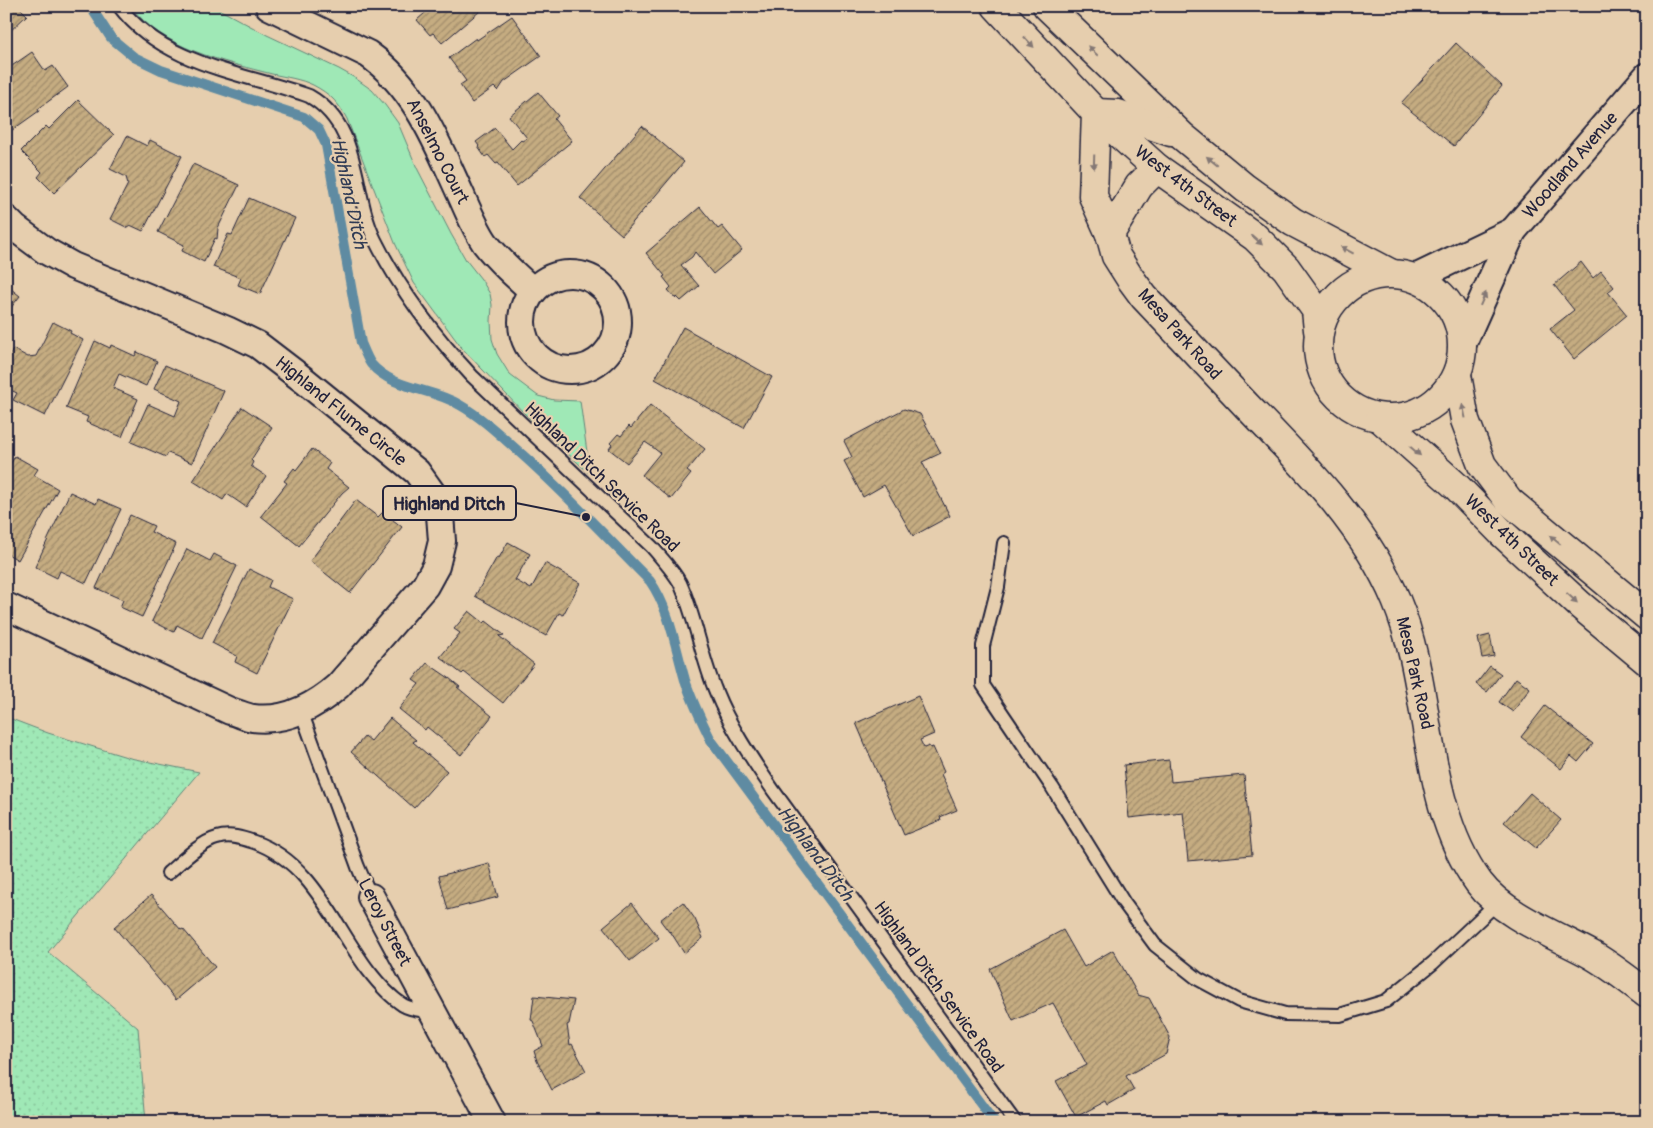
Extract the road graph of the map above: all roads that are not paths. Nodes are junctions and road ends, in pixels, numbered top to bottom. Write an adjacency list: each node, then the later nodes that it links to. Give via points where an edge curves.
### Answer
1 (119, 6): 29 (lane, Highland Ditch Service Road, via 146,35 180,55 309,96 333,116 343,132 355,165 374,239 412,303 472,376 652,547 669,567 679,583 716,691 742,742 773,790)
2 (269, 6): 13 (street, Anselmo Court, via 368,54 397,78 422,113 484,242 512,273)
3 (996, 6): 6 (main road, West 4th Street, one-way to 6)
4 (1047, 6): 7 (main road, West 4th Street, one-way to 4)
5 (1647, 76): 10 (street, Woodland Avenue)
6 (1096, 113): 7 (main road, via 1118,114); 8 (main road, West 4th Street); 11 (main road, Mesa Park Road, one-way to 11, via 1093,196)
7 (1182, 136): 12 (main road, West 4th Street, one-way to 7, via 1294,222 1245,188)
8 (1157, 168): 11 (main road, via 1139,186); 14 (main road, West 4th Street, one-way to 14, via 1254,237 1286,268 1316,310)
9 (6, 219): 22 (street, Highland Flume Circle, via 46,251 73,266 258,345 417,472 432,493 440,515 442,541 436,566 425,586 338,686)
10 (1514, 231): 12 (street, Woodland Avenue); 15 (street, Woodland Avenue, one-way to 10)
11 (1110, 234): 25 (main road, Mesa Park Road, via 1116,256 1144,297 1319,483 1366,546 1396,598 1406,626 1421,685 1437,778 1454,839 1480,884)
12 (1403, 275): 14 (main road, via 1366,277 1344,289 1328,307); 15 (main road, via 1434,288 1449,304 1459,322)
13 (534, 291)
14 (1318, 330): 17 (main road, via 1317,354 1324,377 1337,397 1356,411)
15 (1463, 343): 16 (main road)
16 (1457, 375): 17 (main road, via 1444,395 1426,410 1403,417); 20 (main road, West 4th Street, one-way to 16, via 1509,501 1482,464 1466,420)
17 (1380, 418): 21 (main road, West 4th Street, one-way to 21, via 1580,605)
18 (1004, 543): 25 (lane, via 998,587 983,646 983,685 1052,787 1124,903 1155,945 1198,979 1239,1001 1285,1014 1340,1015 1386,1000 1433,963)
19 (6, 606): 22 (street, Highland Flume Circle, via 230,711 252,718 277,718)
20 (1647, 616)
21 (1647, 661)
22 (301, 711): 24 (lane, Leroy Street)
23 (168, 873): 27 (lane, via 194,850 216,838 238,836 263,845 285,858 307,879 358,956 390,995 404,1006)
24 (371, 897): 27 (street, Leroy Street)
25 (1498, 902): 26 (main road, Mesa Park Road, via 1621,973)
26 (1647, 994)
27 (432, 1012): 28 (street, Leroy Street)
28 (492, 1122)
29 (1015, 1122)

